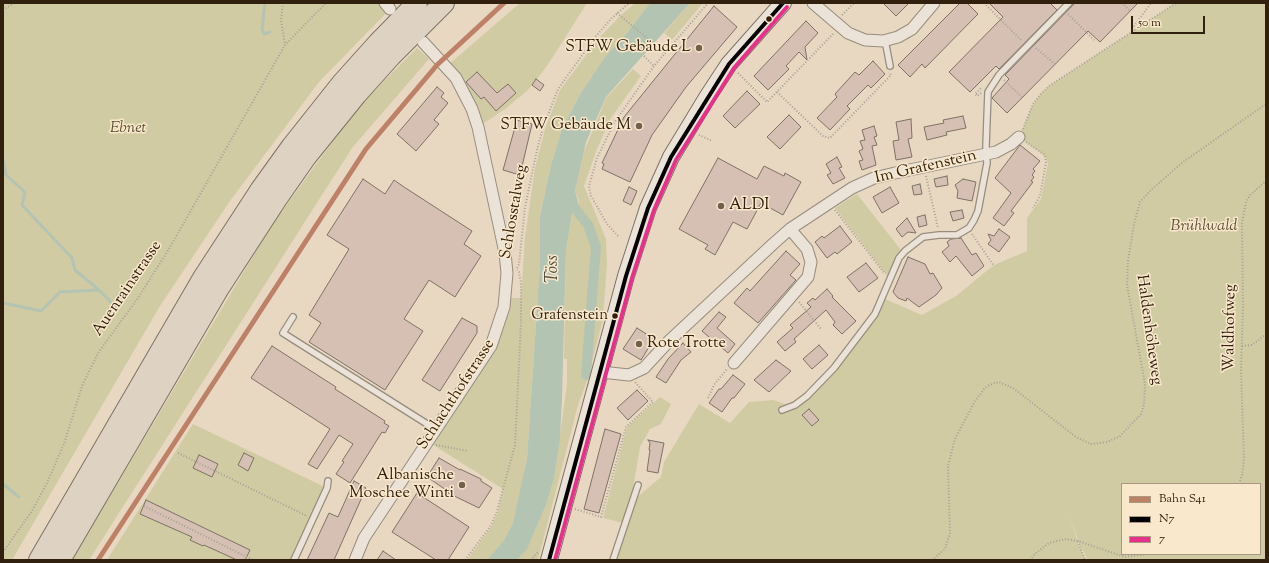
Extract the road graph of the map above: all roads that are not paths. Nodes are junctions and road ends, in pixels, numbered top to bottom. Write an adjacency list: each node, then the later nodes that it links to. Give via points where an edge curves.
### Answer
1 (417, 3): 20 (highway, via 329,98 288,150 250,205 203,278)
2 (444, 3): 21 (highway, via 400,46 356,95 319,140 276,200 206,310)
3 (783, 3): 15 (main road, via 729,64 671,157 636,242)
4 (813, 3): 7 (street, via 848,33 865,40)
5 (934, 3): 7 (street, via 912,29 898,37)
6 (1069, 3): 11 (lane, via 999,75 987,95)
7 (885, 40): 9 (lane)
8 (423, 42): 17 (street, Schlachthofstrasse, via 456,78 472,109 482,145 507,273 504,307 491,346)
9 (888, 67)
10 (1019, 137): 11 (street, via 1003,149)
11 (986, 154): 12 (street, Im Grafenstein, via 874,178 852,188); 16 (lane, Im Grafenstein, via 987,163 978,211 968,228 957,235 923,237 913,244 899,258 875,314 834,368 807,396)
12 (790, 229): 14 (street, via 807,249 811,262 808,277); 15 (street, Im Grafenstein, via 669,341 644,368 629,375)
13 (293, 317): 17 (lane, via 283,333)
14 (734, 363)
15 (601, 372): 24 (main road)
16 (782, 410)
17 (435, 429): 23 (street, Schlachthofstrasse, via 364,538)
18 (328, 481): 22 (lane)
19 (638, 485): 25 (lane)
20 (39, 560)
21 (60, 560)
22 (294, 560)
23 (356, 560)
24 (549, 560)
25 (613, 560)

